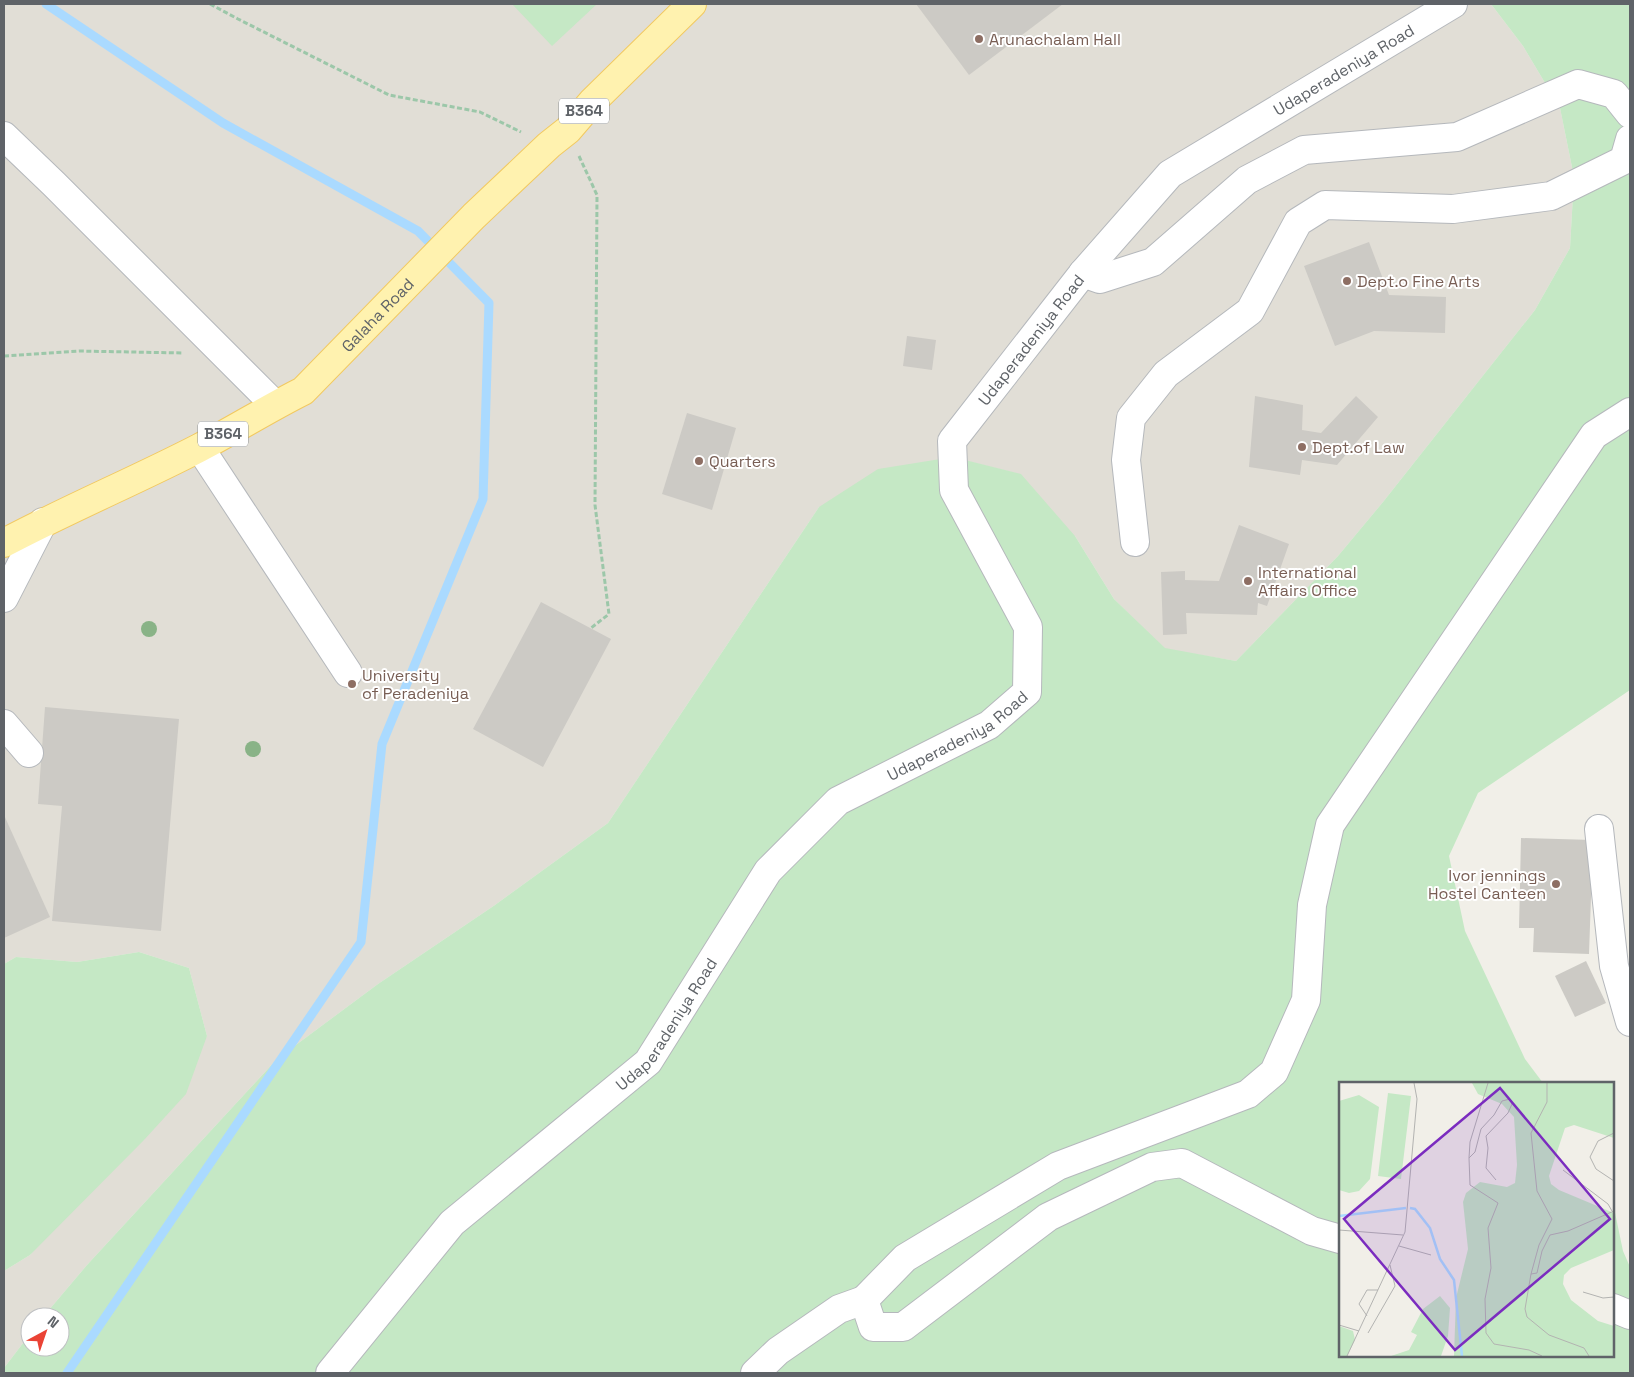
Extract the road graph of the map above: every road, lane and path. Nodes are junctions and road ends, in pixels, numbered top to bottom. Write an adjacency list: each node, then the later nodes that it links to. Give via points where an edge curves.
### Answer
1 (210, 4): 6 (path, via 389,94 480,112)
2 (692, 4): 6 (main road, Galaha Road / B364)
3 (1453, 4): 8 (street, Udaperadeniya Road, via 1170,174)
4 (1630, 114): 8 (street, via 1614,94 1578,84 1456,137 1304,150 1247,180 1153,262 1100,279)
5 (4, 136): 9 (street)
6 (558, 138): 11 (main road, Galaha Road / B364, via 474,216 303,391); 18 (path, via 597,195 595,505 609,614)
7 (1630, 139): 15 (street, via 1624,160 1551,196 1453,209 1325,205 1298,222 1250,311 1166,374 1131,418 1126,460)
8 (1083, 273): 28 (street, Udaperadeniya Road, via 952,441 954,490 1028,627 1027,692 989,725 838,801 768,871 648,1062 452,1223)
9 (224, 354): 10 (path, via 79,351); 11 (street)
10 (4, 356)
11 (275, 405): 13 (main road, Galaha Road / B364)
12 (1630, 412): 25 (street, via 1594,434 1330,825 1312,905 1306,1000 1274,1072 1248,1094 1058,1166 905,1258)
13 (200, 448): 14 (main road, Galaha Road / B364); 19 (street)
14 (43, 522): 16 (main road, Galaha Road / B364); 17 (street)
15 (1135, 542)
16 (4, 543)
17 (4, 598)
18 (591, 628)
19 (348, 673)
20 (4, 724): 21 (street)
21 (29, 753)
22 (1599, 829): 23 (street, via 1614,966)
23 (1630, 1022)
24 (1339, 1239): 25 (street, via 1312,1231 1182,1163 1152,1167 1048,1217 903,1327 873,1327)
25 (864, 1300): 29 (street, via 839,1309 778,1351)
26 (1614, 1308): 27 (street)
27 (1630, 1315)
28 (330, 1373)
29 (755, 1373)

